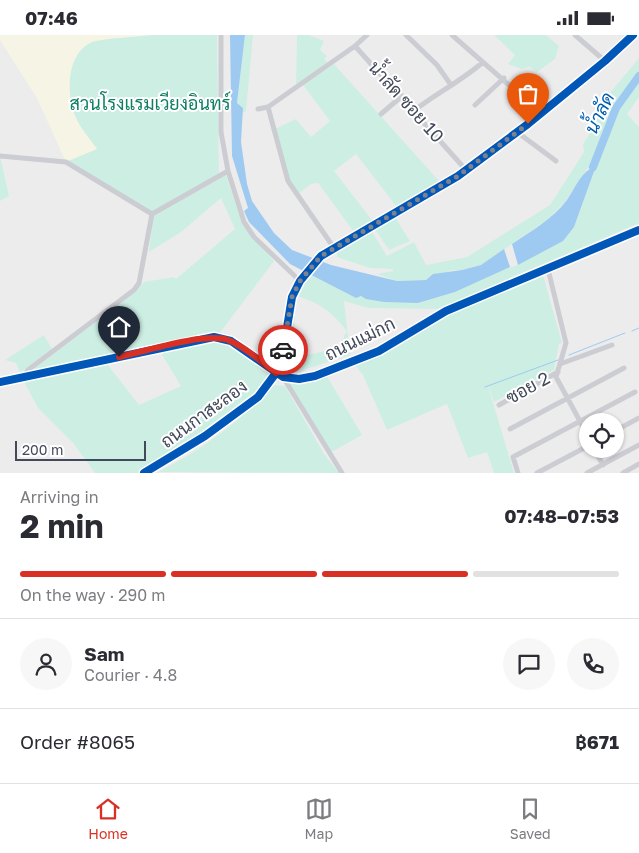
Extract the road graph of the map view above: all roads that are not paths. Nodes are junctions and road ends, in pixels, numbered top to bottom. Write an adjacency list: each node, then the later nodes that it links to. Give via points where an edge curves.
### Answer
1 (221, 35): 23 (street, via 221,132)
2 (367, 35): 7 (street, น้ำลัด ซอย 10)
3 (406, 35): 11 (street, via 437,65)
4 (452, 35): 9 (street)
5 (575, 35): 8 (street)
6 (632, 35): 8 (street)
7 (355, 46): 12 (street, น้ำลัด ซอย 10); 14 (street)
8 (605, 61): 17 (street)
9 (482, 63): 10 (street); 11 (street)
10 (504, 78): 13 (street); 17 (street)
11 (452, 85): 16 (street)
12 (402, 96): 16 (street, น้ำลัด ซอย 10); 18 (street)
13 (475, 105)
14 (268, 107): 15 (street); 26 (street, via 288,181)
15 (258, 109)
16 (415, 111): 22 (street, น้ำลัด ซอย 10)
17 (542, 113): 19 (street)
18 (381, 114)
19 (517, 132): 21 (street); 22 (street)
20 (0, 156): 24 (street, via 66,162)
21 (556, 161)
22 (466, 170): 26 (street)
23 (228, 171): 24 (street); 28 (street, via 244,222 254,237)
24 (152, 214): 35 (street, via 139,283 134,290 28,370)
25 (639, 230): 27 (street, ถนนแม่กก)
26 (334, 248): 28 (street, via 321,256)
27 (548, 269): 30 (street, via 566,343); 34 (street, ถนนแม่กก, via 446,311 368,356 315,376)
28 (300, 281): 33 (street, via 292,297)
29 (612, 345): 30 (street)
30 (560, 364): 32 (street)
31 (624, 368): 38 (street)
32 (558, 372): 38 (street, via 556,377); 39 (street, ซอย 2)
33 (276, 373): 34 (street, ถนนแม่กก); 35 (street, ถนนแม่กก, via 231,341 214,337); 51 (street, ถนนกาสะลอง, via 248,405 198,441)
34 (283, 377): 52 (street)
35 (22, 378): 36 (street, ถนนแม่กก)
36 (1, 380)
37 (636, 392): 40 (street)
38 (567, 398): 42 (street); 45 (street)
39 (499, 405)
40 (595, 413)
41 (639, 418): 44 (street)
42 (579, 419)
43 (579, 422): 53 (street, via 513,457)
44 (624, 426)
45 (510, 429)
46 (639, 445): 50 (street)
47 (579, 451): 54 (street)
48 (599, 458): 50 (street)
49 (639, 464): 56 (street)
50 (603, 465): 55 (street)
51 (144, 473)
52 (342, 473)
53 (518, 473)
54 (537, 473)
55 (587, 473)
56 (623, 473)

